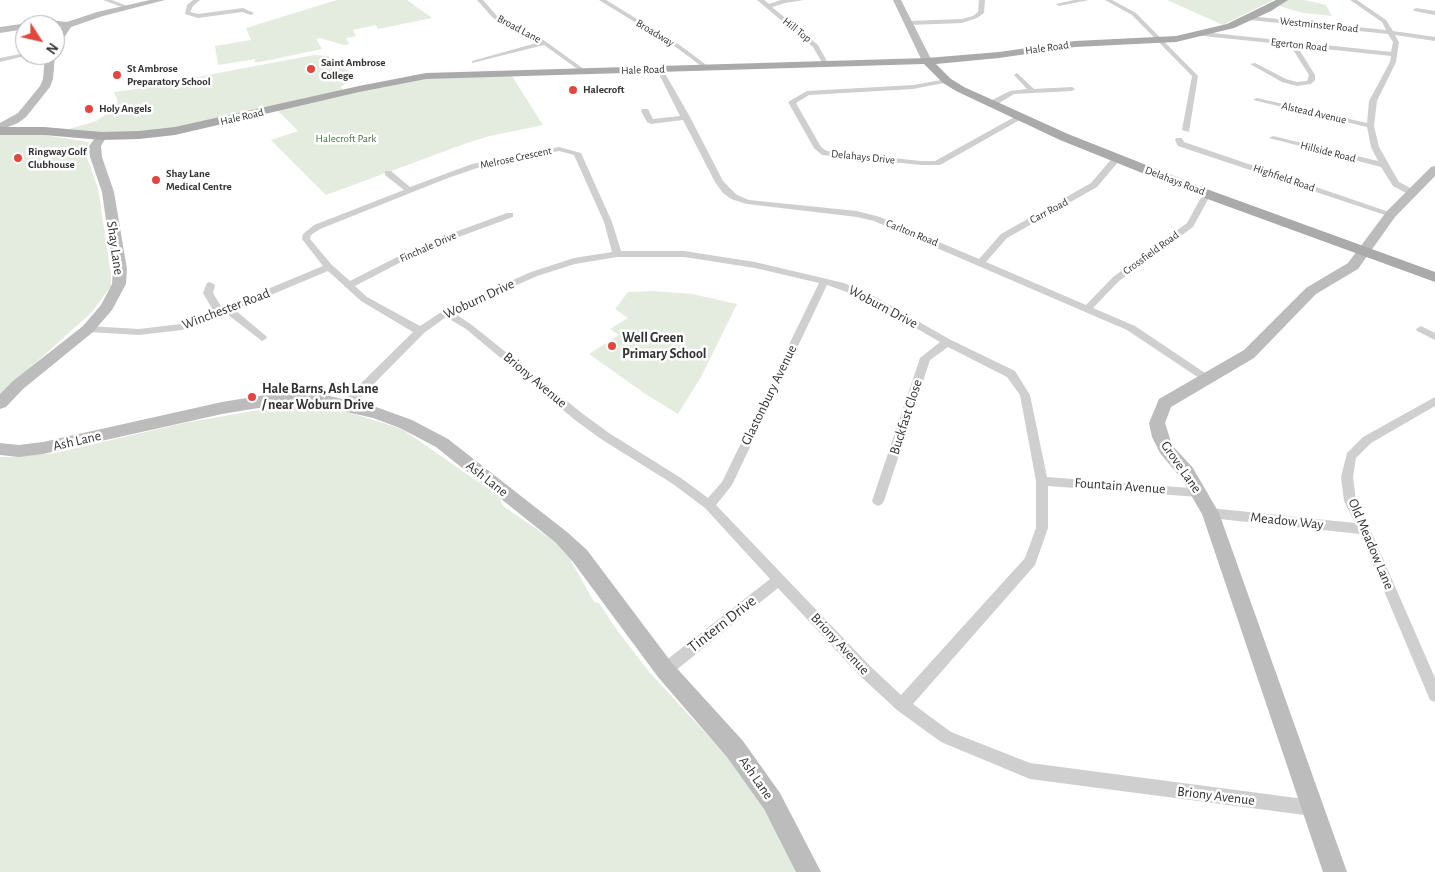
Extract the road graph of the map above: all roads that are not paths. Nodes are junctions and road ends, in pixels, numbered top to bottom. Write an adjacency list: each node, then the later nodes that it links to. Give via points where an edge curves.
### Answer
1 (106, 0): 17 (street)
2 (161, 0): 17 (street)
3 (197, 0): 19 (street, via 187,13 198,16 243,10)
4 (480, 0): 32 (street, Broad Lane, via 500,20)
5 (602, 0): 42 (street, Broadway)
6 (761, 0): 14 (street); 16 (street, Hill Top)
7 (802, 0): 14 (street)
8 (897, 0): 22 (street)
9 (982, 0): 22 (street, via 981,13 975,17 962,21)
10 (1086, 0): 15 (street)
11 (1108, 0): 31 (street, via 1134,14)
12 (1283, 0): 21 (main road, Hale Road)
13 (1353, 0): 28 (street, via 1384,21)
14 (784, 1): 16 (street)
15 (1059, 4)
16 (769, 6): 41 (street, Hill Top, via 816,46)
17 (129, 8): 24 (street)
18 (1416, 10): 20 (street)
19 (250, 13)
20 (1435, 13)
21 (1249, 18): 28 (street, Westminster Road); 29 (main road, Hale Road)
22 (909, 23): 37 (street)
23 (65, 25): 24 (street)
24 (68, 25): 27 (street)
25 (15, 28): 26 (street)
26 (0, 30)
27 (65, 30)
28 (1390, 32): 30 (street, Westminster Road); 34 (street, via 1396,42)
29 (1203, 34): 31 (main road, Hale Road); 33 (street, Egerton Road)
30 (1435, 38)
31 (1161, 41): 37 (main road, Hale Road, via 1075,44); 59 (street, via 1195,76)
32 (545, 43): 38 (street); 44 (street, Broad Lane)
33 (1294, 44): 34 (street, Egerton Road); 39 (street, via 1312,75 1309,83 1284,81)
34 (1394, 54): 56 (street, via 1373,101)
35 (15, 57): 36 (street)
36 (0, 60)
37 (927, 61): 41 (main road, Hale Road); 46 (main road, Delahays Road)
38 (474, 62)
39 (1253, 64)
40 (49, 65): 53 (street, via 45,87)
41 (826, 65): 42 (main road, Hale Road)
42 (706, 68): 43 (main road, Hale Road)
43 (660, 70): 44 (main road, Hale Road); 54 (street, Carlton Road)
44 (585, 72): 60 (main road, Hale Road, via 426,76 175,131)
45 (1017, 75): 48 (street)
46 (947, 81): 51 (main road, Delahays Road); 55 (street, Delahays Drive, via 913,87 807,93 792,102 818,148 825,153 921,163 938,163)
47 (1072, 89): 48 (street)
48 (1032, 90): 49 (street); 51 (street, via 1012,92)
49 (1043, 93)
50 (1257, 100): 56 (street, Alstead Avenue)
51 (991, 104): 55 (main road, Delahays Road)
52 (645, 111): 54 (street, via 651,122)
53 (22, 115): 57 (street); 58 (street, via 20,120)
54 (686, 117): 74 (street, Carlton Road, via 719,182 734,197 762,204 877,219)
55 (1021, 117): 63 (main road, Delahays Road)
56 (1370, 126): 64 (street, via 1374,147)
57 (0, 129): 58 (main road, Hale Road)
58 (27, 130): 60 (main road, Hale Road)
59 (1186, 130)
60 (102, 136): 83 (street, Shay Lane, via 95,146 96,157 108,192 120,269 119,284 107,307)
61 (1273, 138): 64 (street, Hillside Road)
62 (1179, 140): 70 (street, Highfield Road, via 1181,144)
63 (1117, 158): 69 (main road, Delahays Road); 74 (street, Carr Road, via 1094,185 1004,236)
64 (1384, 165): 68 (street, via 1396,184)
65 (1435, 169): 68 (street, Grove Lane)
66 (388, 173): 67 (street)
67 (409, 190): 73 (street, Melrose Crescent, via 475,166 528,154 559,149 577,153 608,222); 75 (street, Melrose Crescent, via 317,226 307,234 306,239)
68 (1411, 192): 70 (street, Grove Lane)
69 (1207, 194): 72 (main road, Delahays Road); 80 (street, Crossfield Road, via 1190,225 1116,279)
70 (1391, 214): 72 (street, Grove Lane)
71 (510, 215): 79 (street, Finchale Drive, via 434,244)
72 (1364, 251): 76 (main road, Delahays Road); 89 (street, Grove Lane, via 1354,266 1311,291 1249,354)
73 (616, 254): 77 (street, Woburn Drive, via 684,254 755,265); 82 (street, Woburn Drive, via 574,261 534,274)
74 (981, 262): 80 (street, Carlton Road)
75 (329, 267): 79 (street, Melrose Crescent); 81 (street, Winchester Road)
76 (1435, 277)
77 (824, 281): 88 (street, Woburn Drive, via 867,296); 97 (street, Glastonbury Avenue, via 726,485)
78 (210, 285): 81 (street, via 208,293)
79 (348, 286): 85 (street, Melrose Crescent, via 371,304)
80 (1088, 308): 89 (street, Carlton Road, via 1131,328)
81 (224, 312): 83 (street, Winchester Road, via 182,327 139,332); 87 (street)
82 (446, 312): 85 (street, Woburn Drive); 97 (street, Briony Avenue, via 469,326 579,417)
83 (88, 329): 90 (street, Shay Lane)
84 (1421, 329): 86 (street)
85 (420, 331): 91 (street, Woburn Drive)
86 (1435, 337)
87 (262, 338)
88 (947, 342): 94 (street, Woburn Drive, via 1011,374 1025,395); 96 (street, Buckfast Close, via 926,358)
89 (1209, 379): 95 (street, Grove Lane, via 1174,396 1160,413 1157,423 1166,449)
90 (0, 402)
91 (346, 405): 93 (street, Ash Lane, via 305,399 251,402 43,448); 101 (street, Ash Lane, via 406,424 442,443 561,537 580,556)
92 (1432, 406): 99 (street, Old Meadow Lane, via 1367,440 1351,456 1347,477 1350,501)
93 (0, 449)
94 (1042, 481): 95 (street, Fountain Avenue); 103 (street, Woburn Drive, via 1042,528 1030,561)
95 (1199, 492): 98 (street, Grove Lane)
96 (878, 501)
97 (709, 505): 100 (street, Briony Avenue)
98 (1210, 513): 99 (street, Meadow Way); 104 (street, Grove Lane)
99 (1364, 529): 102 (street, Old Meadow Lane)
100 (780, 579): 101 (street, Tintern Drive); 103 (street, Briony Avenue, via 864,670)
101 (665, 670): 105 (street, Ash Lane, via 735,749 772,801)
102 (1433, 688)
103 (902, 705): 104 (street, Briony Avenue, via 946,736 1030,771)
104 (1312, 808): 106 (street, Grove Lane)
105 (809, 872)
106 (1335, 872)

